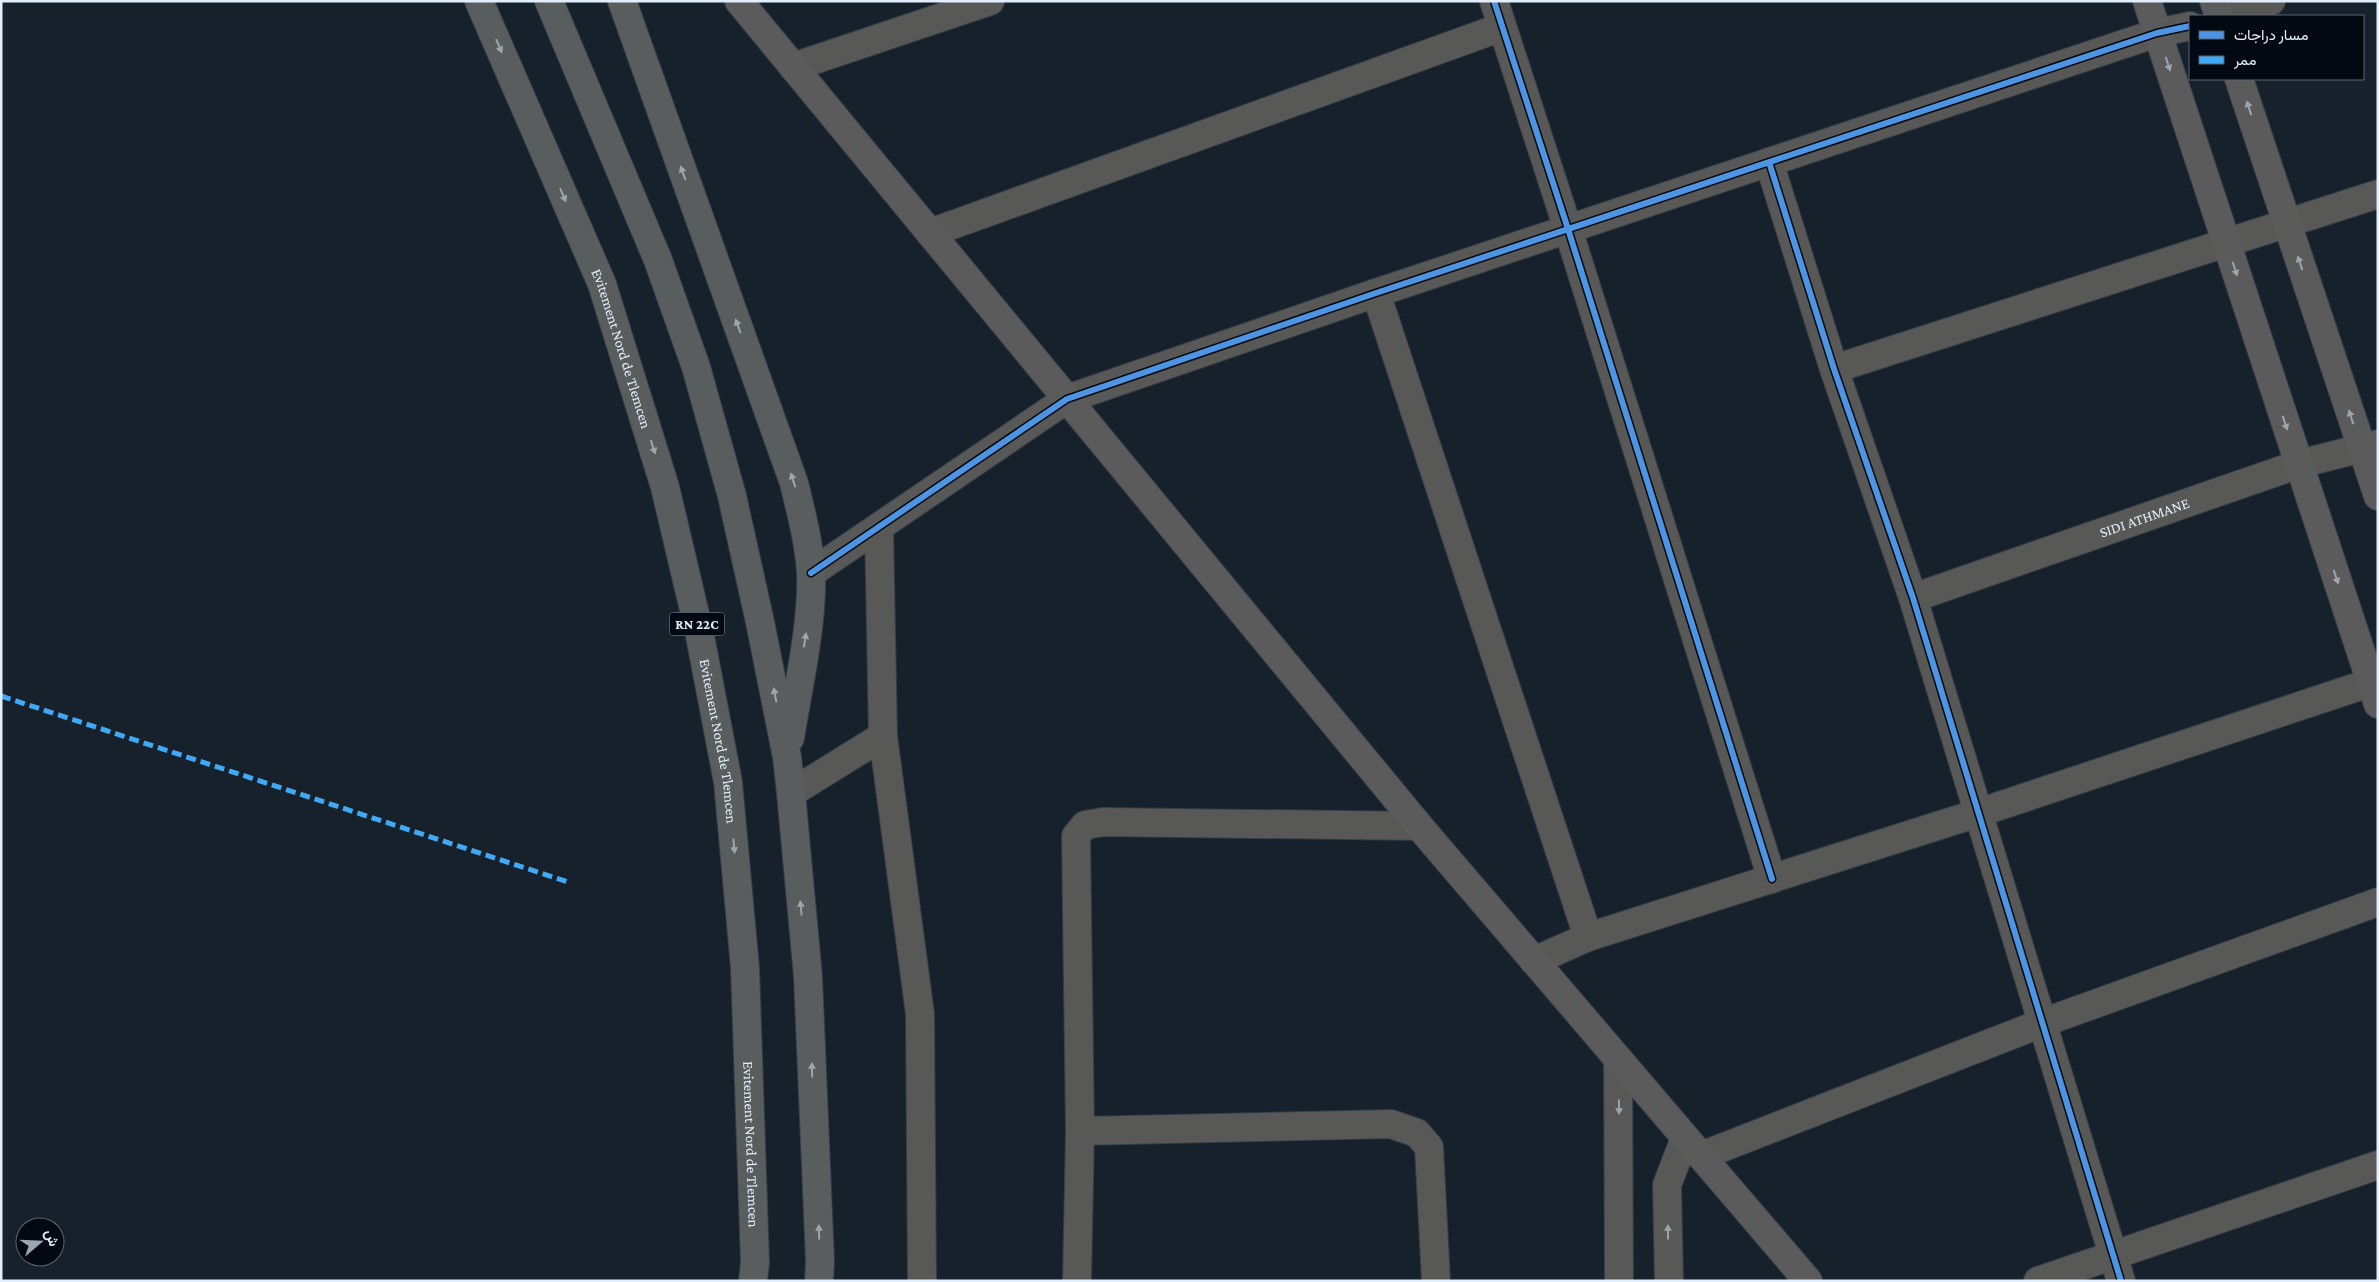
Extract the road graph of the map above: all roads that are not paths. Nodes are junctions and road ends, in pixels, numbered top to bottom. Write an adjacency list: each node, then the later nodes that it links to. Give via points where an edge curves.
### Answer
1 (479, 1): 48 (highway, Evitement Nord de Tlemcen / RN 22C, one-way to 48, via 602,284 665,487 699,631 728,782 744,968 755,1262)
2 (548, 1): 34 (highway, one-way to 2, via 732,496 696,367 658,260)
3 (622, 1): 30 (highway, one-way to 3, via 794,483)
4 (739, 1): 15 (main road)
5 (990, 1): 15 (street)
6 (1494, 1): 13 (street)
7 (2147, 1): 14 (main road)
8 (2214, 1): 10 (main road)
9 (2271, 1): 11 (street)
10 (2219, 15)
11 (2231, 15)
12 (2189, 26): 14 (street)
13 (1502, 27): 20 (street); 21 (street)
14 (2157, 33): 17 (street); 22 (main road, one-way to 22)
15 (793, 67): 21 (main road)
16 (2239, 80): 19 (main road, one-way to 16)
17 (1769, 162): 20 (street); 24 (street)
18 (2378, 194): 19 (street)
19 (2287, 223): 22 (street); 26 (main road, one-way to 19)
20 (1568, 229): 23 (street); 38 (street)
21 (930, 233): 25 (main road)
22 (2226, 242): 24 (street); 27 (main road, one-way to 27)
23 (1376, 293): 25 (street); 40 (street)
24 (1834, 369): 31 (street)
25 (1067, 399): 29 (street); 37 (main road)
26 (2370, 447): 27 (street, SIDI ATHMANE); 28 (main road)
27 (2299, 464): 31 (street, SIDI ATHMANE); 32 (main road, one-way to 32)
28 (2378, 496)
29 (879, 528): 30 (street); 33 (street)
30 (811, 573): 34 (highway, one-way to 30, via 809,614)
31 (1913, 598): 36 (street)
32 (2375, 689): 36 (street)
33 (884, 736): 35 (street); 50 (street, via 920,1014)
34 (787, 757): 35 (highway)
35 (791, 793): 49 (highway, one-way to 35, via 808,977)
36 (1978, 813): 38 (street); 42 (street)
37 (1419, 826): 41 (main road); 44 (street, via 1103,822 1085,825 1076,836)
38 (1772, 879): 40 (street)
39 (2378, 902): 42 (street)
40 (1588, 937): 41 (street)
41 (1534, 961): 43 (main road)
42 (2042, 1023): 45 (street); 47 (street)
43 (1618, 1058): 45 (main road); 53 (street, one-way to 53)
44 (1080, 1131): 51 (street); 52 (street, via 1391,1124 1417,1134 1429,1147)
45 (1693, 1147): 54 (street, one-way to 45, via 1667,1185); 55 (main road)
46 (2378, 1165): 47 (street)
47 (2112, 1254): 56 (street); 57 (street)
48 (753, 1281)
49 (819, 1281)
50 (922, 1281)
51 (1077, 1281)
52 (1436, 1281)
53 (1619, 1281)
54 (1669, 1281)
55 (1808, 1281)
56 (2038, 1281)
57 (2121, 1281)

